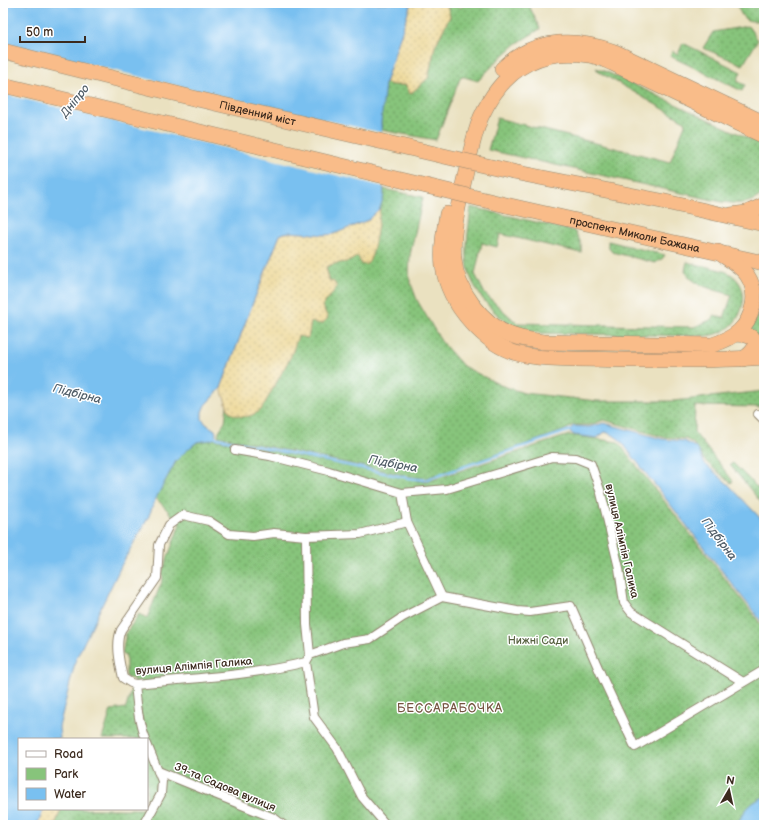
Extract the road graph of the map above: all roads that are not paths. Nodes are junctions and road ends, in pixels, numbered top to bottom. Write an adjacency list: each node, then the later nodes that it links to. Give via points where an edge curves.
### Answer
1 (3, 51): 6 (highway, Південний міст, bridge, via 513,172)
2 (3, 85): 8 (highway, проспект Миколи Бажана, bridge, via 506,205)
3 (764, 123): 12 (highway, via 603,48 562,42 533,48 507,65 479,100 467,131 448,208 443,249 443,266 448,284 469,320 487,337 523,355 626,360)
4 (764, 136): 10 (highway, via 591,55 569,53 547,56 513,72 489,101 475,136 458,207 454,258 457,275 475,308 492,324 510,335 543,342 712,345)
5 (764, 205): 6 (highway, via 746,213)
6 (726, 216): 7 (highway)
7 (764, 224)
8 (718, 252): 9 (highway, проспект Миколи Бажана); 10 (highway, via 746,274 754,293 751,315 745,326)
9 (764, 263)
10 (736, 334): 12 (highway, via 748,335 754,339 754,350)
11 (764, 357): 12 (highway)
12 (742, 359)
13 (758, 414): 14 (street)
14 (764, 420)
15 (235, 450): 16 (street, вулиця Алімпія Галика, via 329,471)
16 (402, 493): 17 (street); 22 (street, вулиця Алімпія Галика, via 447,489 552,457 576,458 591,464 601,493 619,568 624,603 631,612)
17 (407, 522): 18 (street, вулиця Алімпія Галика, via 360,534); 19 (street)
18 (306, 536): 20 (street); 23 (street, вулиця Алімпія Галика, via 229,534 209,521 183,515 169,525 159,545 157,578 118,636 123,678)
19 (442, 597): 20 (street, вулиця Алімпія Галика, via 403,617 370,639 343,643); 22 (street, via 530,612 571,606 635,747)
20 (308, 659): 23 (street, вулиця Алімпія Галика, via 281,668); 29 (street, via 314,717 337,748 362,797)
21 (764, 670): 22 (street)
22 (743, 682)
23 (135, 684): 24 (street)
24 (145, 738)
25 (148, 746): 26 (street)
26 (158, 771): 27 (street, via 162,781 161,794); 28 (street, 39-та Садова вулиця, via 274,818)
27 (144, 825)
28 (283, 825)
29 (386, 825)

